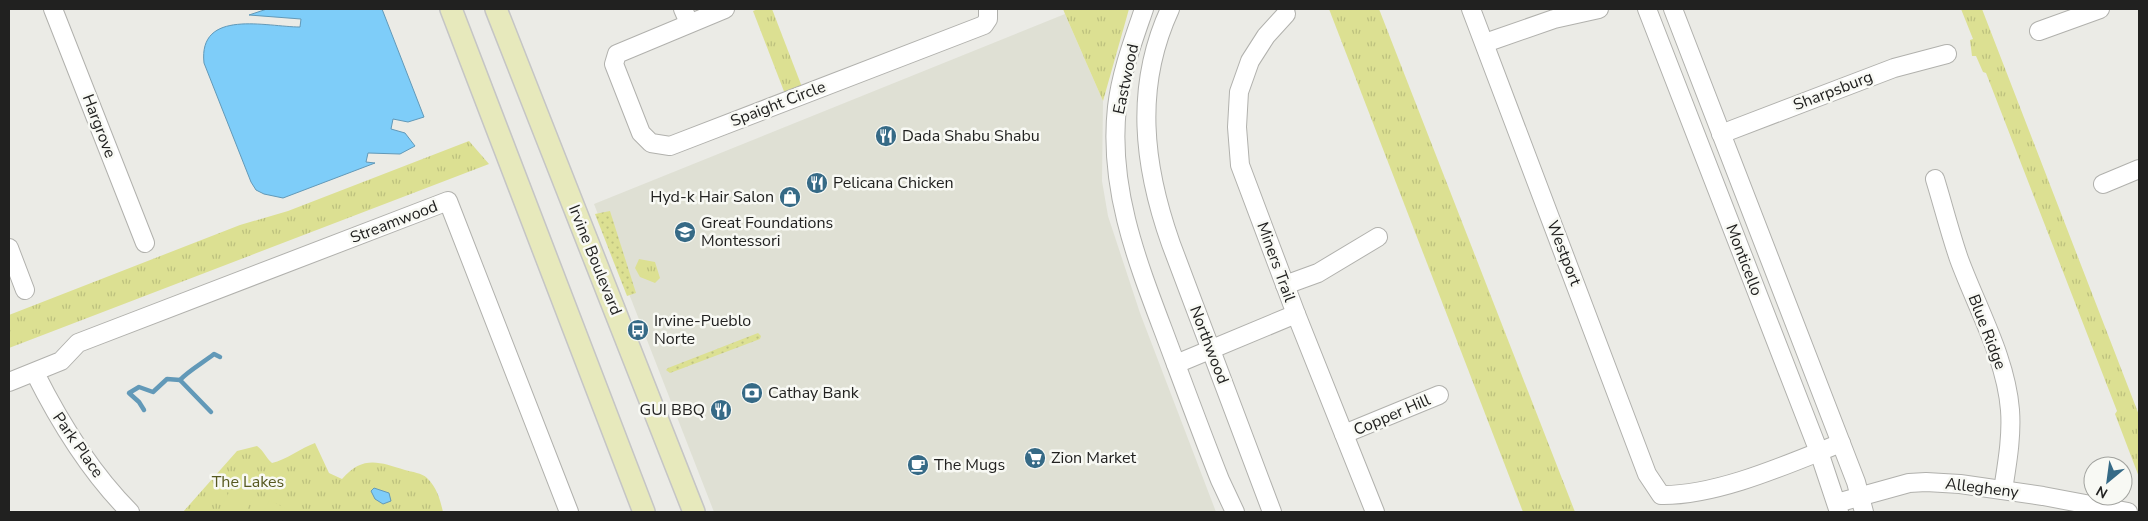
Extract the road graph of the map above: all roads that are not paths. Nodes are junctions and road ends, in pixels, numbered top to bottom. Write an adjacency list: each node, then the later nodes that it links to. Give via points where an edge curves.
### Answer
1 (53, 9): 24 (street, Hargrove)
2 (451, 9): 42 (main road)
3 (496, 9): 43 (main road, Irvine Boulevard)
4 (725, 9): 14 (street)
5 (1144, 9): 30 (street, Eastwood, via 1127,60 1117,108 1117,180 1133,250)
6 (1170, 9): 20 (street, Eastwood, via 1148,82 1146,148)
7 (1471, 9): 16 (street, Westport)
8 (1599, 9): 16 (street, via 1554,19)
9 (1646, 9): 36 (street, Monticello)
10 (1673, 9): 18 (street, Monticello)
11 (2100, 9): 15 (street)
12 (988, 14): 14 (street, Spaight Circle, via 984,25 670,146 651,143 641,132 614,59 620,51)
13 (1286, 14): 26 (street, Miners Trail, via 1250,61 1239,92 1237,127 1240,165)
14 (686, 16)
15 (2039, 31)
16 (1484, 43): 36 (street, Westport, via 1647,474 1661,495 1684,496 1712,490)
17 (1947, 54): 18 (street, Sharpsburg, via 1894,68)
18 (1721, 134): 35 (street, Monticello)
19 (2139, 169): 22 (street)
20 (1151, 176): 29 (street, Northwood, via 1160,213)
21 (1935, 179): 37 (street, Blue Ridge, via 1959,257 2007,388 2010,434)
22 (2103, 184)
23 (1378, 237): 26 (street, via 1318,273)
24 (144, 243)
25 (9, 248): 27 (street)
26 (1285, 285): 28 (street, Miners Trail)
27 (25, 290)
28 (1296, 314): 29 (street); 34 (street, Miners Trail)
29 (1211, 351): 30 (street); 45 (street, Northwood)
30 (1176, 364): 44 (street)
31 (35, 373): 32 (street); 40 (street, Park Place, via 85,459); 41 (street, Streamwood, via 61,361 78,343 448,201)
32 (9, 382)
33 (1439, 395): 34 (street, Copper Hill)
34 (1344, 434): 46 (street, Miners Trail)
35 (1841, 443): 36 (street); 38 (street, Monticello)
36 (1819, 452): 39 (street, Monticello)
37 (2003, 490): 38 (street, Allegheny, via 1909,483); 47 (street, Allegheny)
38 (1863, 504): 39 (street, Allegheny)
39 (1838, 508)
40 (130, 512)
41 (569, 512)
42 (644, 512)
43 (694, 512)
44 (1235, 512)
45 (1272, 512)
46 (1375, 512)
47 (2128, 512)

